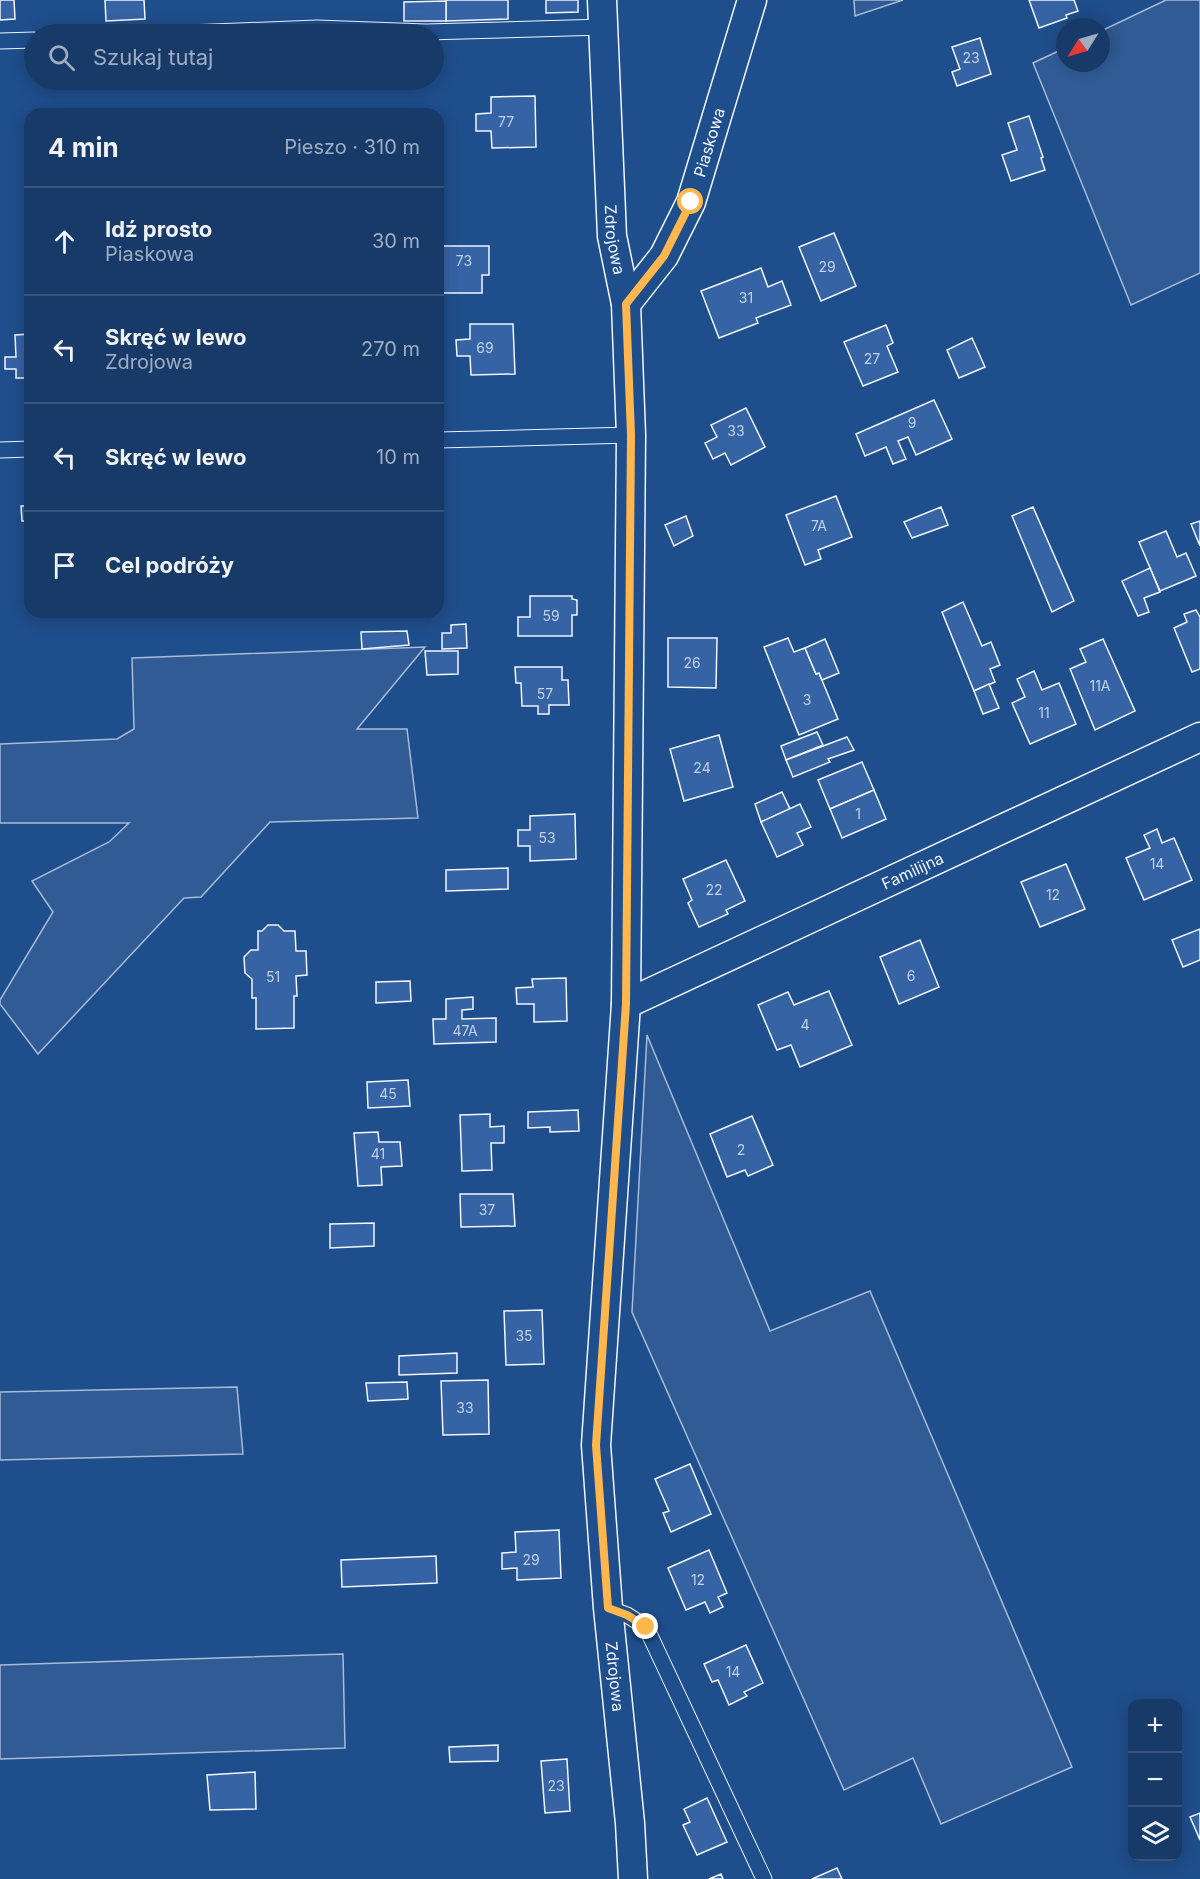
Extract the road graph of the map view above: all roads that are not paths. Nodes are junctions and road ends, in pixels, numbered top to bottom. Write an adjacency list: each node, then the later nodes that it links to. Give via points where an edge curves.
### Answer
1 (752, 0): 6 (street, Piaskowa, via 691,202 664,256)
2 (603, 13): 3 (lane); 6 (street, Zdrojowa, via 612,236)
3 (444, 30)
4 (24, 40): 5 (lane)
5 (0, 41)
6 (626, 304): 7 (street, Zdrojowa)
7 (631, 435): 8 (lane); 12 (street, Zdrojowa)
8 (444, 440)
9 (24, 449): 10 (lane)
10 (0, 450)
11 (1200, 737): 12 (street, Familijna)
12 (626, 1004): 13 (street, Zdrojowa, via 596,1445)
13 (608, 1608): 14 (street, Zdrojowa); 15 (lane, via 646,1627)
14 (633, 1879)
15 (764, 1879)

